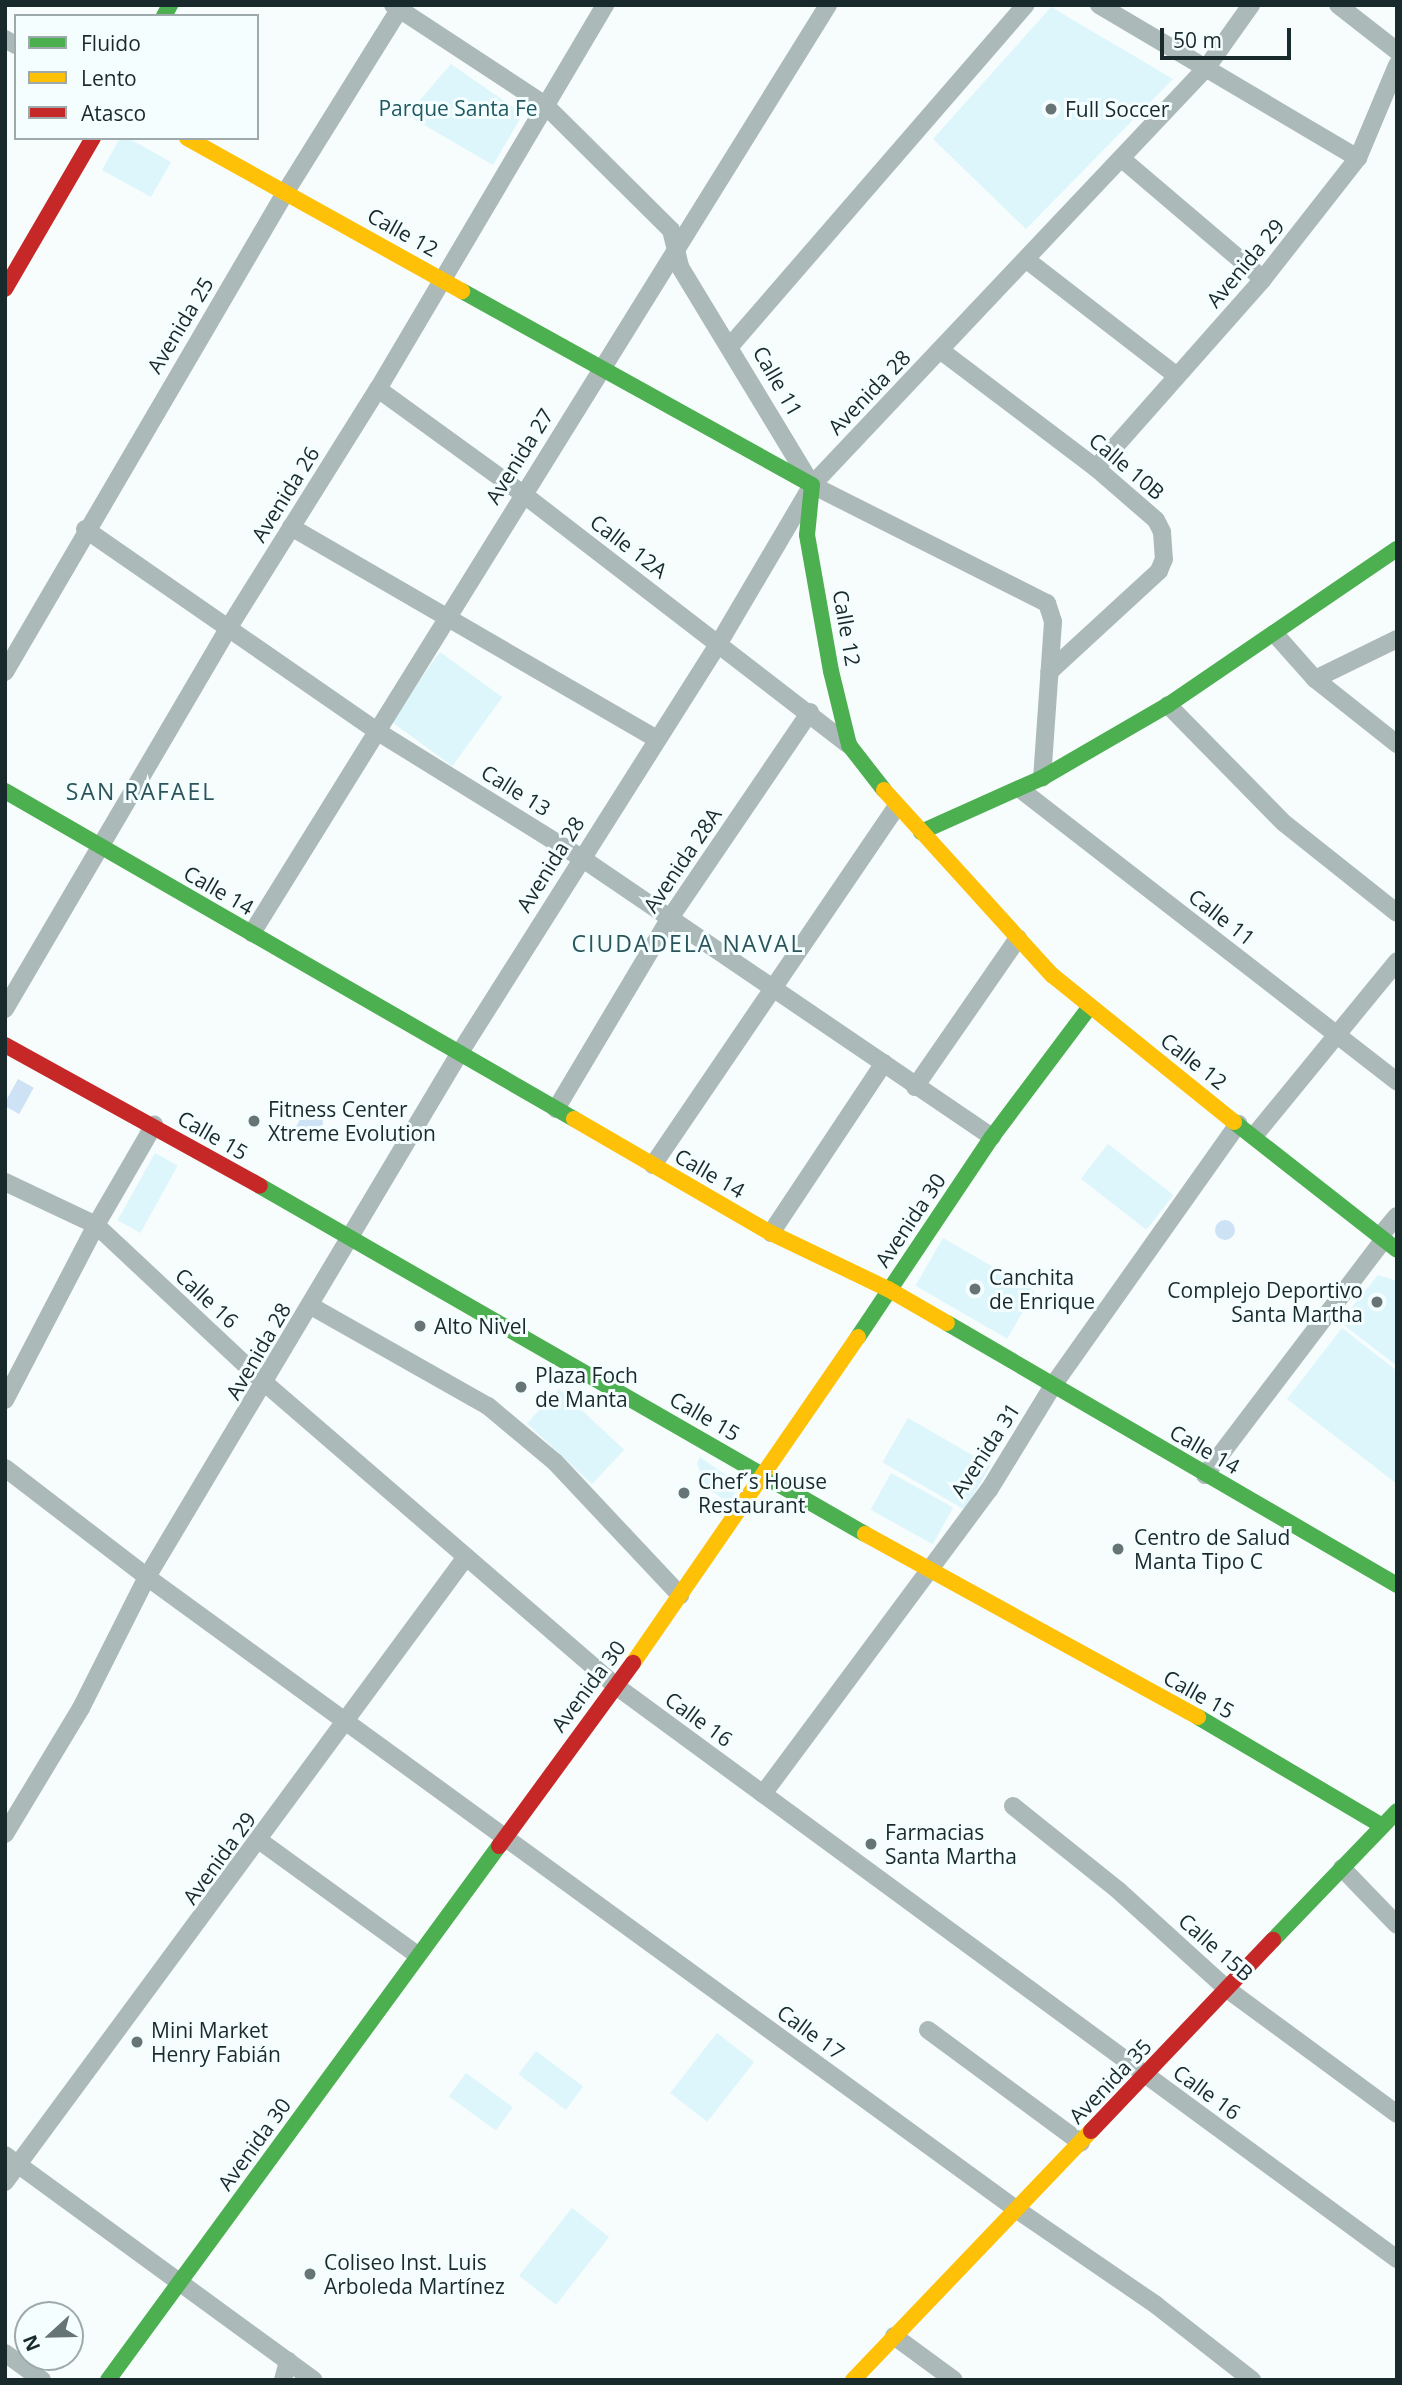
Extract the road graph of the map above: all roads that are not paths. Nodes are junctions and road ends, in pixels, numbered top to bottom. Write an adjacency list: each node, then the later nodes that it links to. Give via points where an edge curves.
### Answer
1 (605, 5): 11 (street, Avenida 26)
2 (828, 5): 17 (street, Avenida 27)
3 (1026, 5): 22 (street)
4 (1251, 5): 10 (street, Avenida 28)
5 (1338, 5): 8 (street)
6 (398, 6): 11 (street, Calle 11); 16 (street, Avenida 25)
7 (1103, 6): 10 (street)
8 (1397, 51)
9 (1397, 65): 14 (street, Avenida 29)
10 (1207, 67): 14 (street); 15 (street, Avenida 28)
11 (545, 106): 17 (street, Calle 11, via 671,230); 19 (street, Avenida 26)
12 (92, 140): 21 (street)
13 (191, 140): 16 (street, Calle 12)
14 (1358, 158): 20 (street, Avenida 29)
15 (1122, 159): 18 (street, Avenida 28); 20 (street)
16 (285, 192): 19 (street, Calle 12); 31 (street, Avenida 25)
17 (676, 250): 22 (street, Calle 11, via 680,267); 24 (street, Avenida 27)
18 (1028, 261): 23 (street, Avenida 28); 25 (street)
19 (440, 279): 24 (street, Calle 12); 26 (street, Avenida 26)
20 (1263, 279): 25 (street, Avenida 29)
21 (5, 289)
22 (731, 345): 28 (street, Calle 11)
23 (940, 350): 27 (street, Calle 10B); 28 (street, Avenida 28)
24 (601, 365): 28 (street, Calle 12); 29 (street, Avenida 27)
25 (1177, 376): 27 (street, Avenida 29)
26 (378, 389): 29 (street, Calle 12A); 30 (street, Avenida 26)
27 (1096, 468): 39 (street, Calle 10B, via 1156,520 1164,559 1160,570)
28 (812, 485): 37 (street, Avenida 28); 39 (street, via 1042,598 1053,622); 46 (street, Calle 12, via 807,535)
29 (523, 494): 33 (street, Avenida 27); 37 (street, Calle 12A)
30 (291, 527): 33 (street); 34 (street, Avenida 26)
31 (85, 529): 34 (street, Calle 13); 38 (street, Avenida 25)
32 (1397, 549): 35 (street)
33 (446, 617): 43 (street, Avenida 27); 44 (street)
34 (229, 627): 43 (street, Calle 13); 52 (street, Avenida 26)
35 (1275, 634): 40 (street); 41 (street)
36 (1397, 639): 40 (street)
37 (719, 643): 42 (street, Calle 12A); 44 (street, Avenida 28)
38 (5, 671)
39 (1049, 672): 47 (street)
40 (1315, 679): 45 (street)
41 (1168, 705): 47 (street); 54 (street, via 1284,823)
42 (810, 712): 46 (street, Calle 12A); 55 (street, Avenida 28A)
43 (375, 730): 53 (street, Calle 13); 56 (street, Avenida 27)
44 (657, 739): 53 (street, Avenida 28)
45 (1397, 744)
46 (849, 745): 50 (street, Calle 12)
47 (1042, 778): 48 (street)
48 (1020, 789): 51 (street); 62 (street, Calle 11)
49 (5, 791): 52 (street, Calle 14)
50 (896, 807): 51 (street, Calle 12); 59 (street)
51 (921, 832): 57 (street, Calle 12)
52 (99, 846): 56 (street, Calle 14); 61 (street, Avenida 26)
53 (580, 857): 55 (street, Calle 13); 64 (street, Avenida 28)
54 (1397, 913)
55 (670, 918): 59 (street, Calle 13); 68 (street, Avenida 28A)
56 (252, 933): 64 (street, Calle 14)
57 (1018, 937): 60 (street, Calle 12); 67 (street)
58 (1397, 961): 62 (street)
59 (771, 988): 65 (street, Calle 13); 73 (street)
60 (1089, 1008): 69 (street, Calle 12); 72 (street, Avenida 30)
61 (5, 1009)
62 (1334, 1033): 66 (street, Calle 11); 71 (street)
63 (5, 1045): 70 (street, Calle 15)
64 (459, 1054): 68 (street, Calle 14); 78 (street, Avenida 28)
65 (884, 1063): 67 (street, Calle 13); 77 (street)
66 (1397, 1081)
67 (915, 1087): 72 (street, Calle 13)
68 (556, 1109): 73 (street, Calle 14)
69 (1238, 1124): 71 (street, Calle 12); 83 (street, Avenida 31)
70 (154, 1125): 76 (street); 78 (street, Calle 15)
71 (1254, 1136): 79 (street, Calle 12)
72 (992, 1137): 80 (street, Avenida 30)
73 (653, 1165): 77 (street, Calle 14)
74 (5, 1182): 76 (street, Calle 16)
75 (1397, 1216): 79 (street)
76 (96, 1225): 82 (street, Calle 16); 84 (street)
77 (771, 1233): 80 (street, Calle 14)
78 (352, 1238): 81 (street, Avenida 28); 86 (street, Calle 15)
79 (1387, 1242): 87 (street)
80 (888, 1289): 83 (street, Calle 14); 86 (street, Avenida 30)
81 (311, 1306): 82 (street, Avenida 28); 92 (street, via 488,1406 555,1462)
82 (266, 1384): 88 (street, Calle 16); 90 (street, Avenida 28)
83 (1054, 1384): 87 (street, Calle 14); 89 (street, Avenida 31, via 989,1490)
84 (5, 1400)
85 (5, 1468): 90 (street, Calle 17)
86 (764, 1475): 89 (street, Calle 15); 92 (street, Avenida 30)
87 (1205, 1475): 91 (street, Calle 14)
88 (466, 1557): 93 (street, Calle 16); 94 (street, Avenida 29)
89 (930, 1571): 95 (street, Avenida 31); 98 (street, Calle 15, via 1245,1743)
90 (147, 1577): 94 (street, Calle 17); 99 (street, Avenida 28, via 80,1708)
91 (1397, 1585)
92 (680, 1595): 93 (street, Avenida 30)
93 (616, 1686): 95 (street, Calle 16); 100 (street, Avenida 30)
94 (344, 1721): 100 (street, Calle 17); 101 (street, Avenida 29)
95 (763, 1794): 107 (street, Calle 16)
96 (1013, 1806): 105 (street, Calle 15B, via 1119,1891)
97 (1397, 1811): 98 (street, Avenida 35)
98 (1382, 1826): 102 (street, Avenida 35)
99 (5, 1834)
100 (505, 1838): 104 (street, Avenida 30); 112 (street, Calle 17)
101 (260, 1842): 104 (street); 110 (street, Avenida 29)
102 (1342, 1868): 103 (street); 105 (street, Avenida 35)
103 (1397, 1925)
104 (416, 1954): 114 (street, Avenida 30)
105 (1227, 1989): 107 (street, Avenida 35); 108 (street, Calle 15B)
106 (928, 2030): 109 (street)
107 (1145, 2075): 109 (street, Avenida 35); 113 (street, Calle 16)
108 (1397, 2114)
109 (1081, 2143): 112 (street, Avenida 35)
110 (12, 2160): 111 (street, Avenida 29); 114 (street)
111 (5, 2182)
112 (1016, 2208): 115 (street, Avenida 35); 124 (street, Calle 17, via 1157,2305)
113 (1397, 2259)
114 (179, 2284): 117 (street); 119 (street, Avenida 30)
115 (894, 2336): 122 (street, Avenida 35); 123 (street)
116 (5, 2353): 118 (street)
117 (288, 2361): 120 (street); 121 (street)
118 (42, 2380)
119 (108, 2380)
120 (283, 2380)
121 (314, 2380)
122 (853, 2380)
123 (954, 2380)
124 (1252, 2380)

